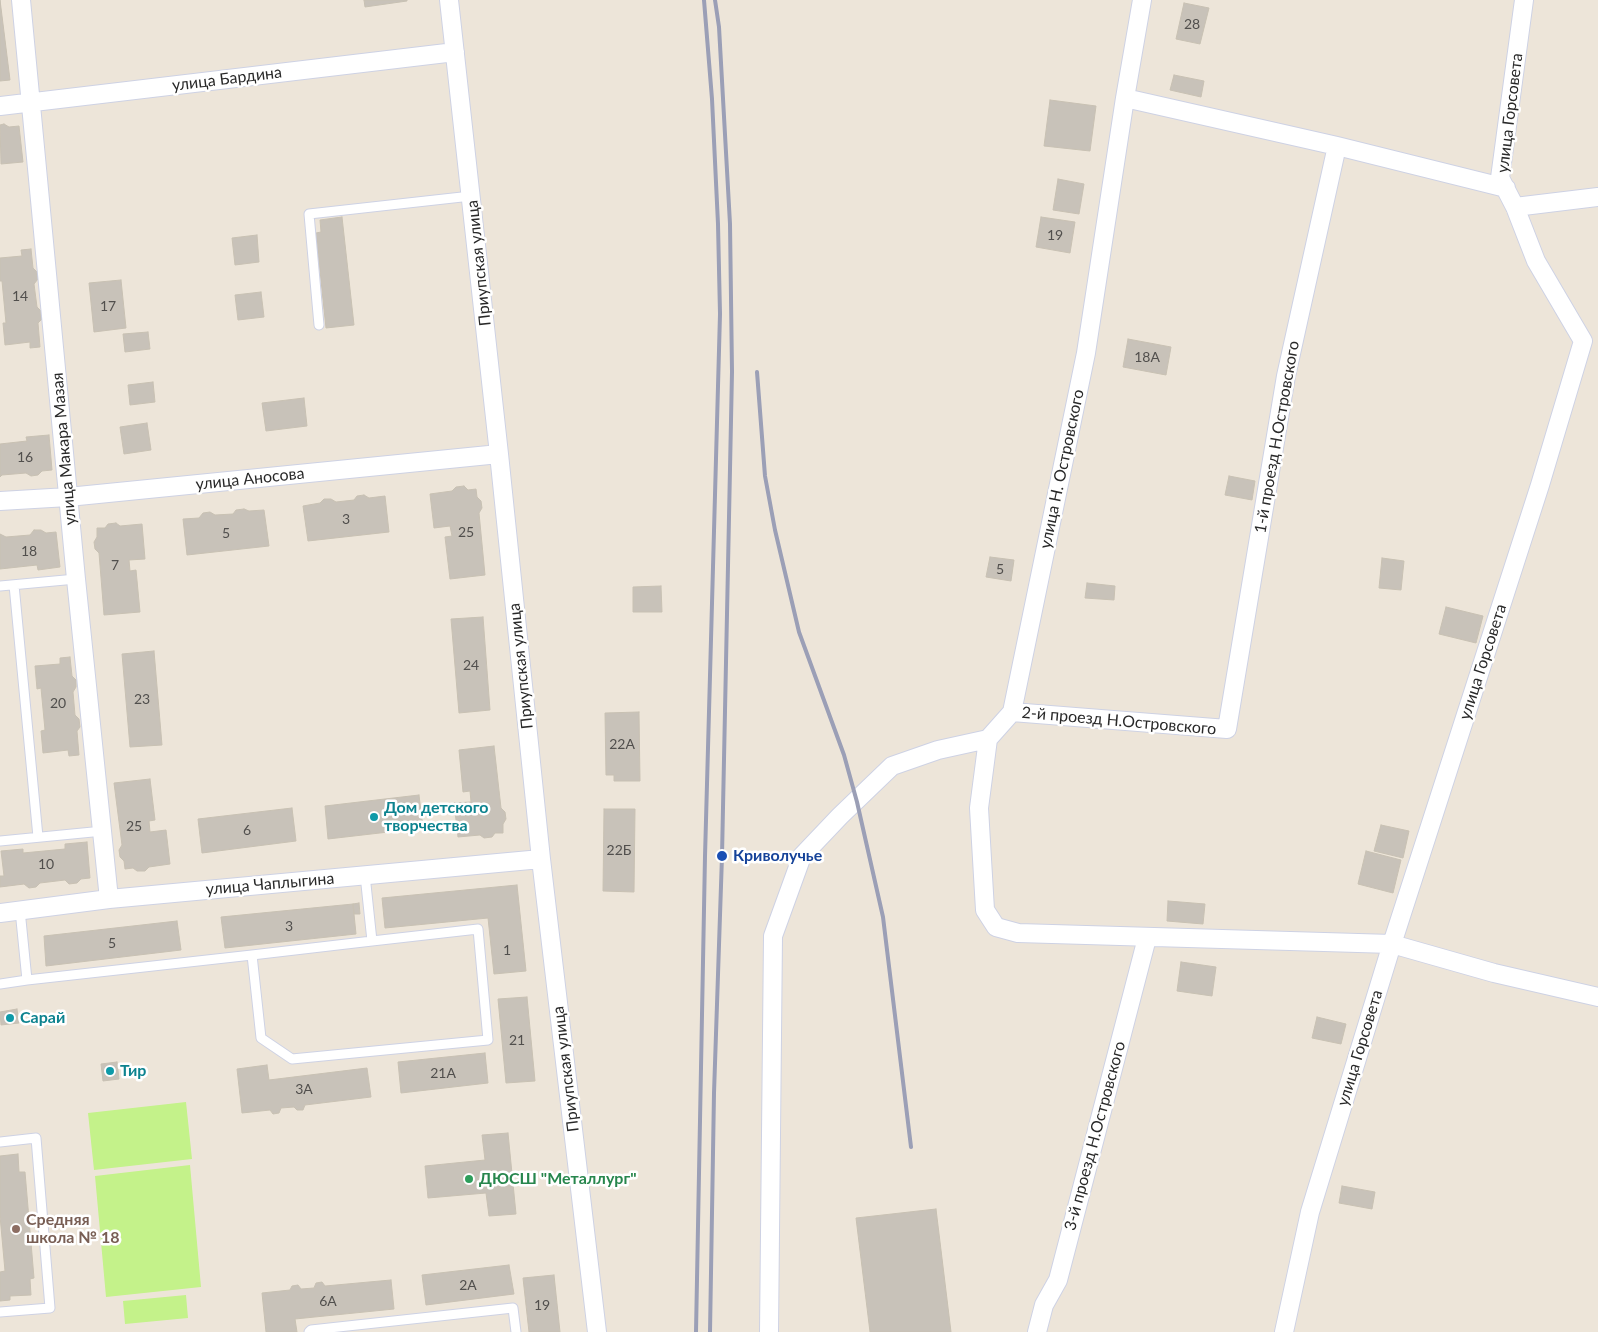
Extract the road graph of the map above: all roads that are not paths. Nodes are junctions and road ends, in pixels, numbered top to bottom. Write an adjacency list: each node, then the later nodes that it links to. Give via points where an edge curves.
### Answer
1 (21, 0): 7 (street, улица Макара Мазая)
2 (449, 0): 5 (street, Приупская улица)
3 (1142, 0): 6 (street, улица Н. Островского)
4 (1524, 0): 10 (street, улица Горсовета, via 1500,178)
5 (455, 52): 7 (street, улица Бардина); 11 (street, Приупская улица)
6 (1125, 98): 9 (street); 21 (street, улица Н. Островского, via 1086,353)
7 (30, 103): 8 (street, улица Бардина); 16 (street, улица Макара Мазая)
8 (0, 106)
9 (1337, 146): 10 (street); 22 (street, 1-й проезд Н.Островского, via 1286,376)
10 (1506, 188): 13 (street, улица Горсовета)
11 (471, 196): 14 (lane, via 309,214); 15 (street, Приупская улица)
12 (1598, 197): 13 (street)
13 (1515, 207): 34 (street, улица Горсовета, via 1536,262 1584,341)
14 (319, 325)
15 (499, 454): 16 (street, улица Аносова); 27 (street, Приупская улица)
16 (68, 496): 17 (street, улица Аносова); 18 (street, улица Макара Мазая)
17 (0, 501)
18 (76, 579): 19 (lane); 24 (street, улица Макара Мазая)
19 (14, 584): 20 (lane); 25 (lane)
20 (0, 586)
21 (1012, 712): 22 (street, 2-й проезд Н.Островского); 23 (street, улица Н. Островского)
22 (1227, 729)
23 (988, 739): 32 (street, via 980,808 984,910 996,927 1018,933); 44 (street, via 938,750 892,766 802,856 773,936)
24 (103, 831): 25 (lane); 29 (street, улица Макара Мазая)
25 (38, 837): 26 (lane)
26 (0, 841)
27 (542, 859): 28 (street, улица Чаплыгина); 43 (street, Приупская улица)
28 (365, 875): 29 (street, улица Чаплыгина); 33 (lane)
29 (109, 899): 30 (street, улица Чаплыгина)
30 (20, 910): 31 (street, улица Чаплыгина); 36 (lane)
31 (0, 913)
32 (1147, 938): 34 (street); 45 (street, 3-й проезд Н.Островского, via 1058,1280 1044,1305)
33 (372, 941): 35 (lane); 35 (lane, via 478,929 488,1040 292,1059 261,1038)
34 (1392, 944): 38 (street, via 1494,973); 46 (street, улица Горсовета, via 1310,1212)
35 (252, 954): 36 (lane)
36 (27, 980): 37 (lane)
37 (0, 984)
38 (1598, 997)
39 (0, 1142): 40 (lane, via 36,1138 50,1308)
40 (0, 1312)
41 (309, 1332): 42 (lane, via 513,1308)
42 (516, 1332)
43 (598, 1332)
44 (769, 1332)
45 (1037, 1332)
46 (1284, 1332)

